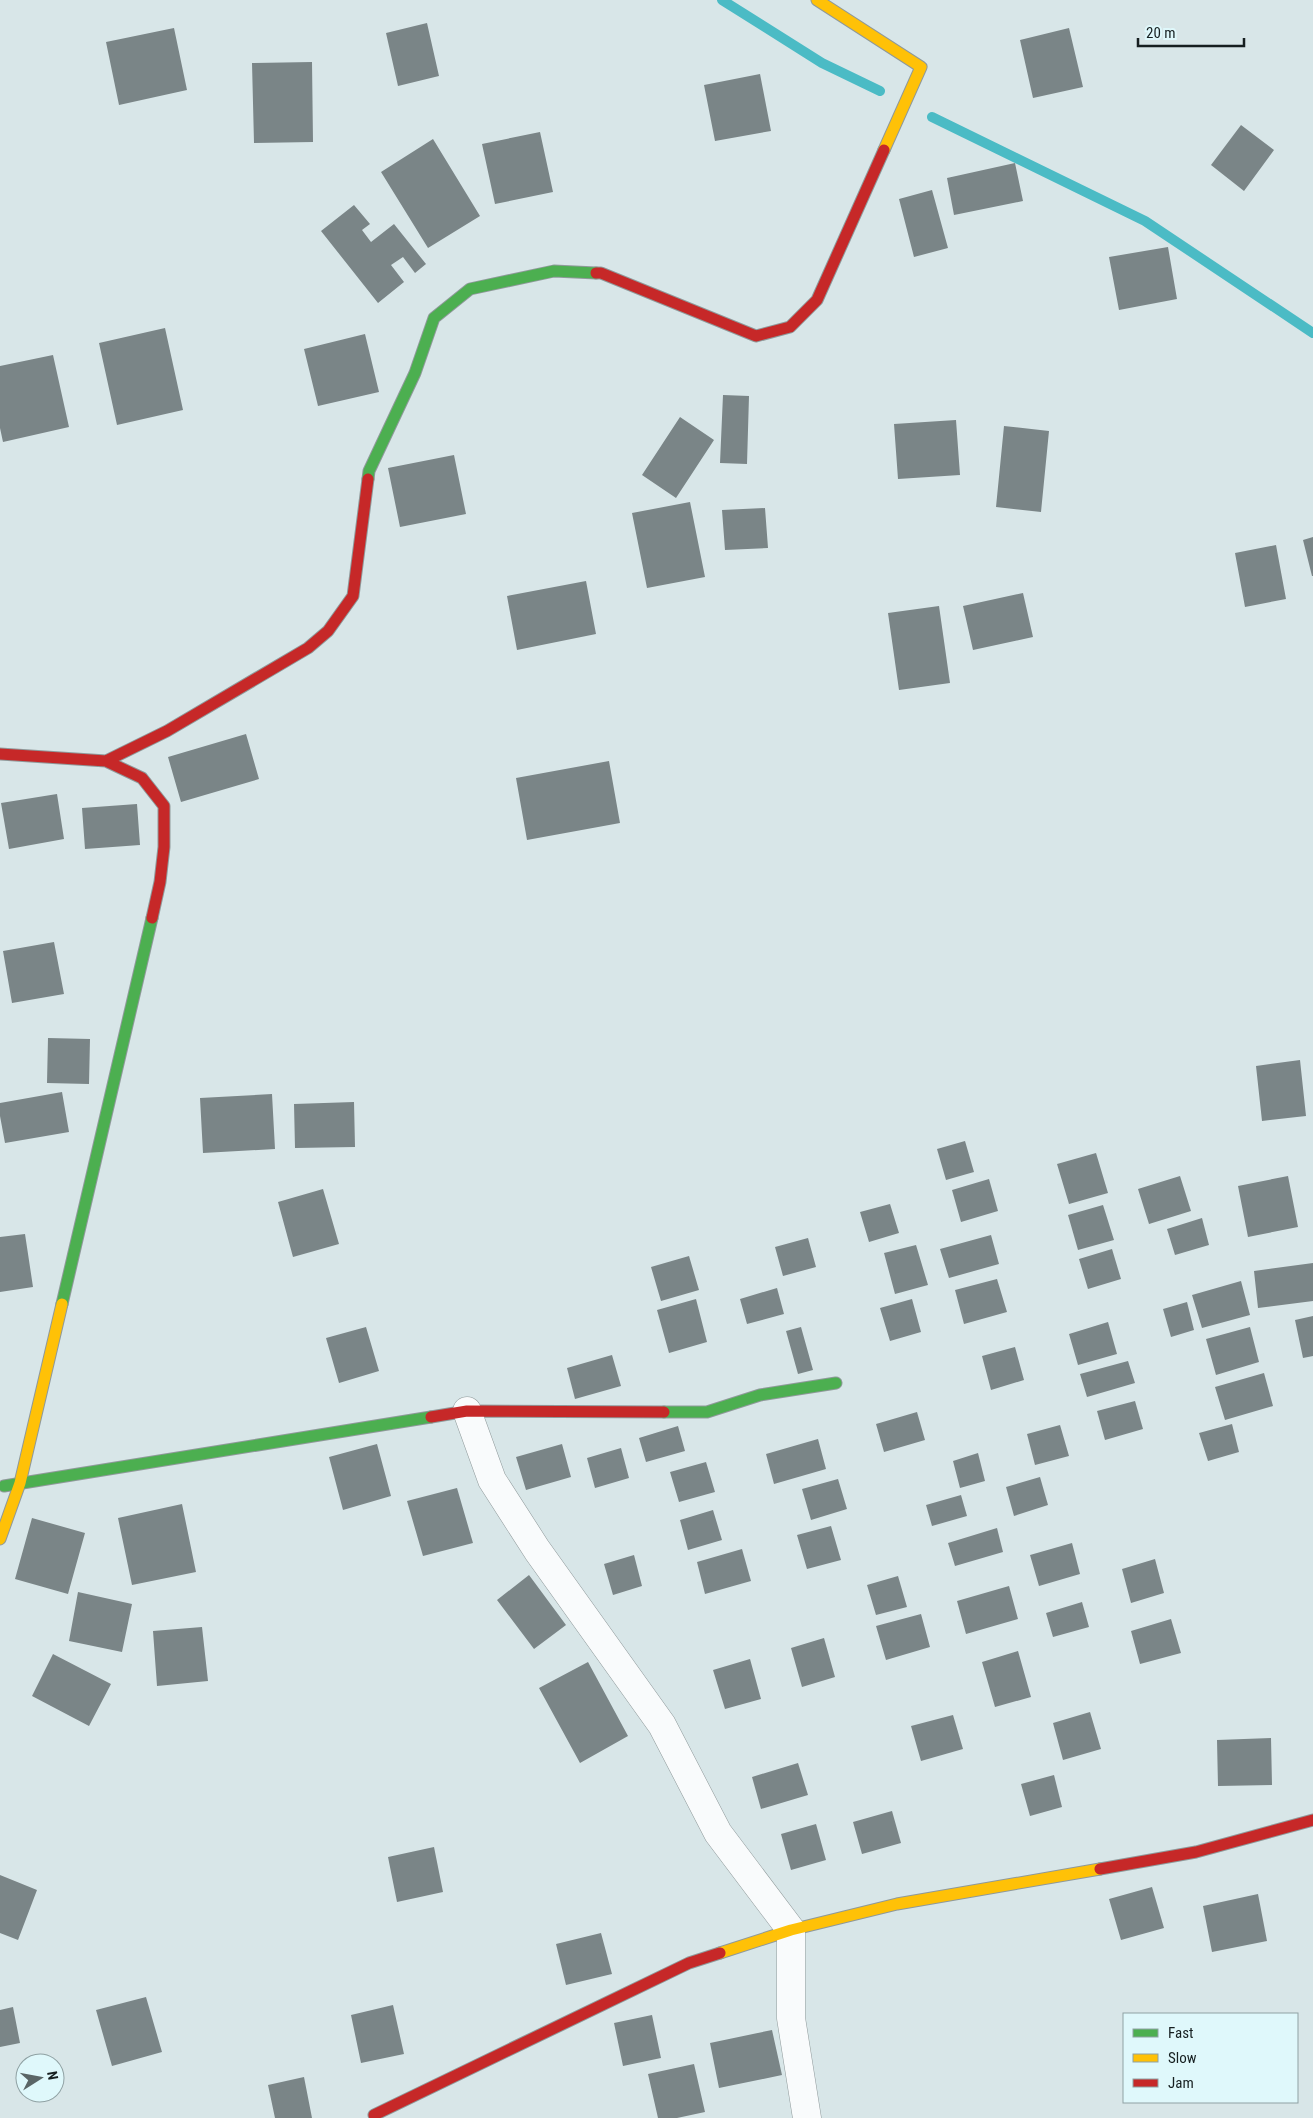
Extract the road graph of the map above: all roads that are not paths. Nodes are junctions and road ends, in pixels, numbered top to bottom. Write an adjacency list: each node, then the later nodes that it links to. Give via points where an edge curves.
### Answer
1 (817, 0): 3 (street, via 921,67 817,300 790,327 756,336 601,273 554,271 470,289 434,318 415,373 369,471 353,596 328,631 308,648 183,721)
2 (0, 754): 3 (street)
3 (106, 761): 6 (street, via 142,778 164,806 160,882)
4 (836, 1384): 5 (street, via 760,1395 707,1412)
5 (467, 1411): 6 (street); 10 (street, via 492,1480 537,1550 662,1725 718,1833)
6 (20, 1483): 7 (street); 8 (street)
7 (0, 1487)
8 (0, 1539)
9 (1313, 1820): 10 (street, via 1196,1852 897,1904)
10 (791, 1930): 11 (street, via 689,1963); 12 (street, via 791,2018)
11 (374, 2115)
12 (807, 2118)

